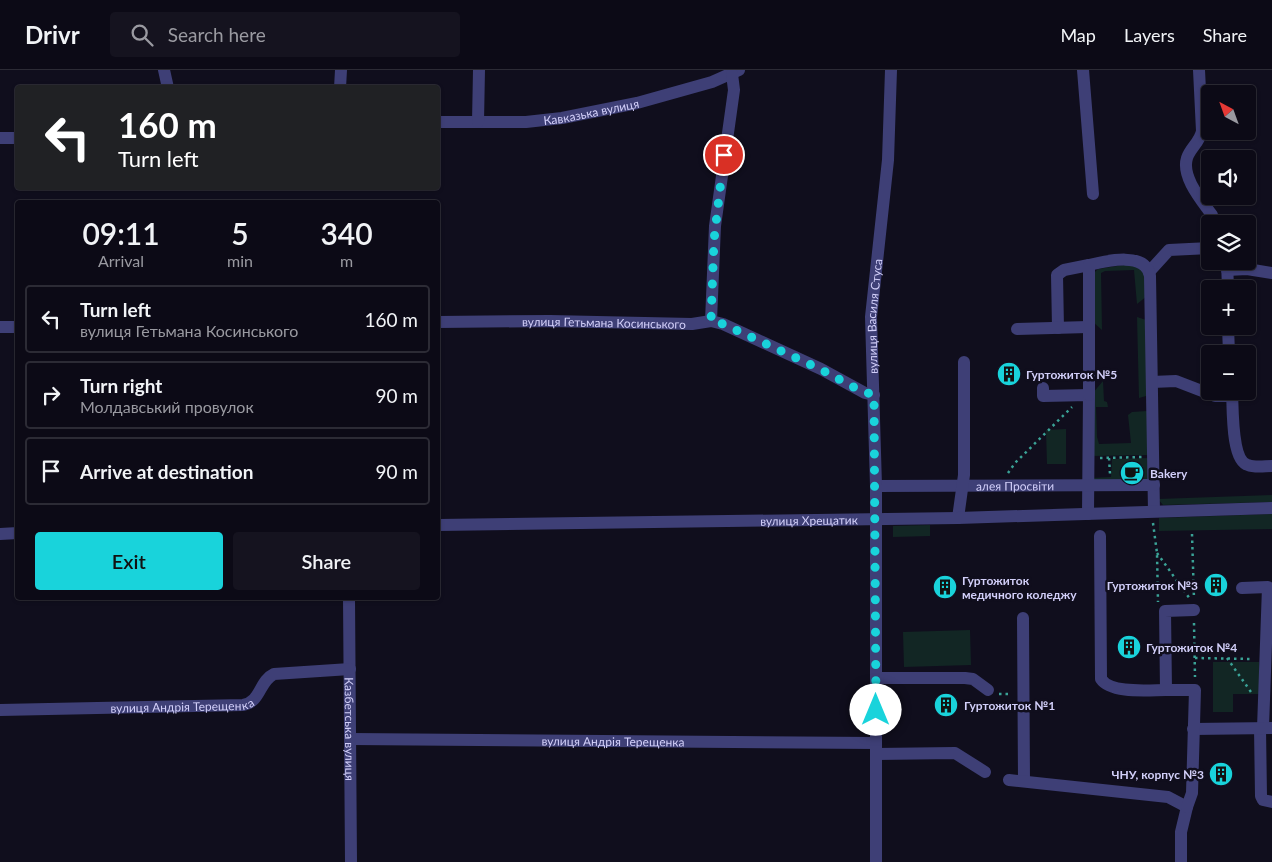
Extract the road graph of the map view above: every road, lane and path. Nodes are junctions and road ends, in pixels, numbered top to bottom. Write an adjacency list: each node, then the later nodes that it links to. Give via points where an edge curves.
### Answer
1 (164, 70): 8 (street)
2 (341, 70): 9 (street)
3 (478, 70): 11 (street)
4 (891, 70): 32 (street, вулиця Василя Стуса, via 888,152 871,317)
5 (1083, 70): 14 (street)
6 (1199, 70): 15 (street, via 1202,131 1187,159 1187,167 1190,181)
7 (735, 72): 11 (street, Кавказька вулиця, via 712,82 593,113 536,122); 21 (street, via 715,226)
8 (167, 85)
9 (340, 85)
10 (440, 122): 11 (street, Кавказька вулиця)
11 (478, 122)
12 (0, 138): 13 (street)
13 (15, 138)
14 (1094, 194)
15 (1211, 215)
16 (1201, 248): 19 (street, via 1169,250)
17 (1089, 265): 19 (street, via 1135,260 1146,266); 25 (street); 26 (street, via 1064,270 1057,275)
18 (1254, 270): 20 (street)
19 (1149, 272): 29 (street)
20 (1272, 273)
21 (711, 321): 22 (street, вулиця Гетьмана Косинського, via 692,324); 32 (street, вулиця Гетьмана Косинського)
22 (440, 322)
23 (0, 327): 24 (street)
24 (15, 327)
25 (1088, 327): 26 (street); 33 (street)
26 (1058, 328): 27 (street)
27 (1017, 329)
28 (964, 362): 41 (street)
29 (1152, 382): 31 (street, via 1176,381); 35 (street)
30 (1043, 388): 33 (street, via 1043,396)
31 (1201, 391)
32 (874, 395): 40 (street, вулиця Василя Стуса)
33 (1085, 395): 36 (street); 42 (path, via 1015,463)
34 (1232, 400): 37 (street, via 1236,450 1240,459 1248,466)
35 (1153, 457): 36 (path); 39 (street)
36 (1088, 458): 38 (street)
37 (1272, 466)
38 (1088, 485): 39 (street, алея Просвіти); 42 (street, алея Просвіти); 45 (street)
39 (1154, 485): 44 (street)
40 (876, 486): 41 (street, алея Просвіти); 46 (street, вулиця Василя Стуса)
41 (963, 486): 42 (street, алея Просвіти); 47 (street)
42 (1002, 486)
43 (1272, 508): 44 (street, вулиця Хрещатик)
44 (1154, 512): 45 (street, вулиця Хрещатик)
45 (1088, 514): 47 (street, вулиця Хрещатик)
46 (876, 518): 47 (street, вулиця Хрещатик); 48 (street, вулиця Хрещатик); 65 (street, вулиця Василя Стуса)
47 (958, 518)
48 (440, 525)
49 (15, 533): 50 (street)
50 (0, 534)
51 (1192, 534): 54 (path, via 1194,604)
52 (1154, 535): 54 (path)
53 (1100, 536): 67 (street, via 1101,679 1115,688)
54 (1157, 553): 58 (path, via 1158,601)
55 (1270, 587): 56 (street); 63 (street)
56 (1242, 588)
57 (350, 600): 64 (street, Казбетська вулиця)
58 (1165, 610): 59 (street); 67 (street)
59 (1194, 610): 61 (path)
60 (1024, 618): 69 (street)
61 (1194, 658): 62 (path); 68 (path)
62 (1227, 658): 63 (path); 71 (path)
63 (1265, 658): 71 (street)
64 (350, 669): 70 (street, вулиця Андрія Терещенка, via 274,674 254,700 243,705); 74 (street, Казбетська вулиця)
65 (876, 678): 66 (street, via 965,678 973,679); 75 (street, вулиця Василя Стуса)
66 (988, 690): 69 (path, via 997,694)
67 (1166, 690): 68 (street)
68 (1195, 690): 73 (street)
69 (1024, 694): 78 (street)
70 (0, 710)
71 (1264, 710): 72 (street)
72 (1265, 728): 73 (street); 79 (street, via 1260,796)
73 (1193, 729): 80 (street, via 1192,792)
74 (350, 739): 75 (street, вулиця Андрія Терещенка); 81 (street, Казбетська вулиця)
75 (876, 748): 76 (street, вулиця Андрія Терещенка, via 955,753); 82 (street, вулиця Василя Стуса)
76 (985, 772)
77 (1009, 780): 78 (street)
78 (1024, 781): 80 (street, via 1161,795)
79 (1272, 802)
80 (1187, 807): 83 (street, via 1181,832)
81 (352, 862)
82 (876, 862)
83 (1181, 862)

